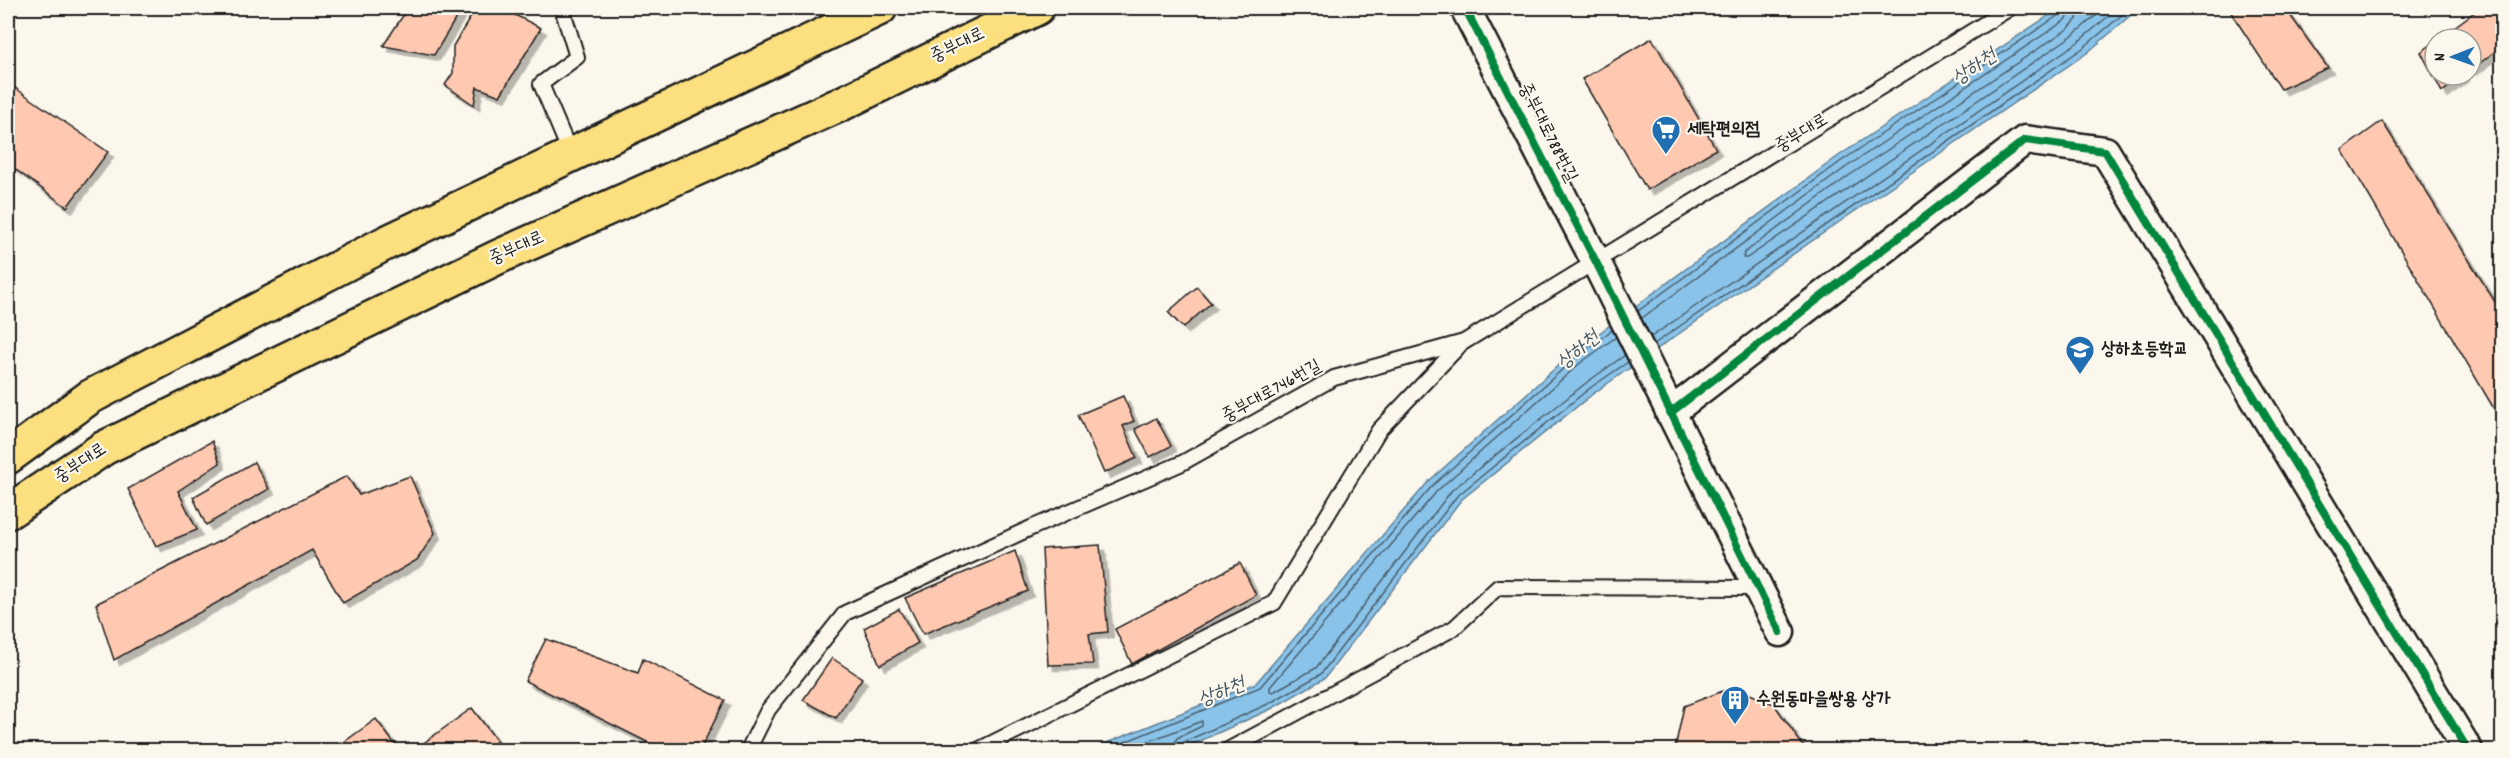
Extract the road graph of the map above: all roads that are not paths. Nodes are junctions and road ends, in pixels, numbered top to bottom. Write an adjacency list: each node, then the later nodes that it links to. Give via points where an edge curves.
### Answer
1 (562, 8): 7 (lane, via 577,57 540,84)
2 (880, 8): 6 (main road)
3 (1037, 8): 12 (main road, 중부대로, via 839,105 498,257 104,448)
4 (1465, 8): 8 (street, 중부대로788번길)
5 (2010, 8): 8 (lane, 중부대로)
6 (847, 15): 7 (main road)
7 (571, 155): 11 (main road, via 387,243 90,398)
8 (1598, 267): 9 (lane, 중부대로746번길); 10 (street, 중부대로788번길)
9 (1464, 342): 15 (lane, 중부대로746번길, via 1334,378 1182,463 845,613 768,710); 16 (lane, via 1379,430 1274,603)
10 (1670, 413): 13 (street); 18 (street, via 2025,140 2105,151)
11 (8, 457)
12 (8, 512)
13 (1758, 588): 14 (street); 17 (lane, via 1498,587 1454,628)
14 (1780, 632)
15 (748, 750)
16 (978, 750)
17 (1228, 750)
18 (2468, 750)

